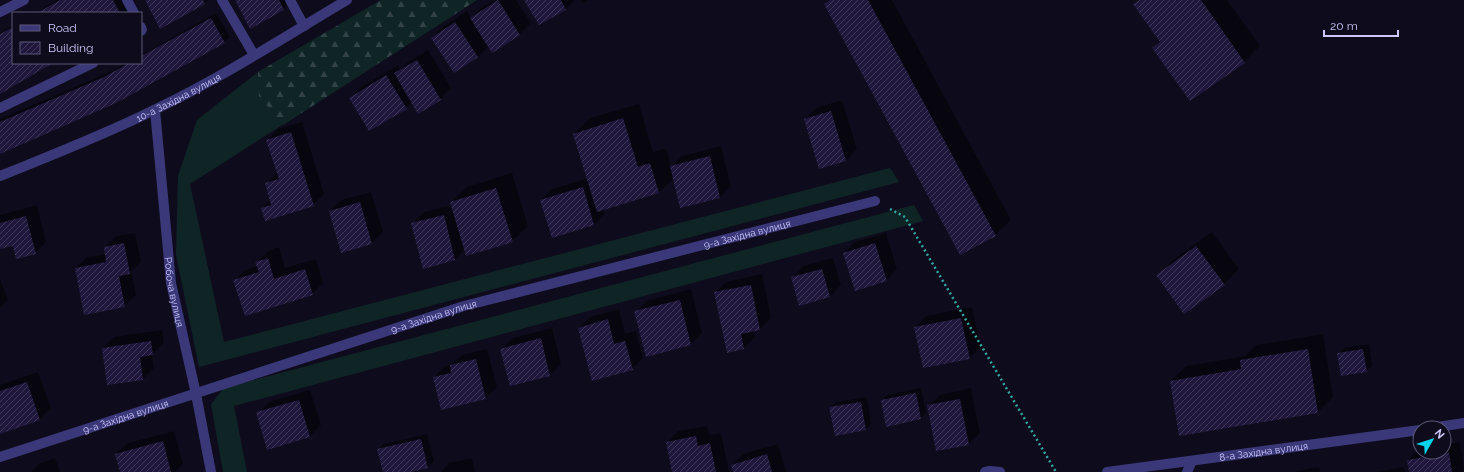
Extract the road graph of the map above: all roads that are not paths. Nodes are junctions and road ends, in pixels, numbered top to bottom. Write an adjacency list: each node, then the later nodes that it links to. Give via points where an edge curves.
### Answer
1 (24, 0): 6 (street)
2 (127, 0): 7 (street)
3 (222, 0): 9 (street)
4 (290, 0): 8 (street)
5 (347, 0): 8 (street, 10-а Західна вулиця)
6 (0, 12)
7 (133, 12)
8 (304, 26): 9 (street, 10-а Західна вулиця)
9 (254, 55): 12 (street, 10-а Західна вулиця)
10 (92, 64): 11 (street)
11 (0, 108)
12 (156, 110): 13 (street, 10-а Західна вулиця); 15 (street, Робоча вулиця, via 171,283)
13 (0, 176)
14 (875, 201): 15 (street, 9-а Західна вулиця, via 464,306)
15 (196, 394): 19 (street, 9-а Західна вулиця); 21 (street, Робоча вулиця)
16 (1464, 424): 17 (street)
17 (1452, 425)
18 (1412, 431): 20 (street, 8-а Західна вулиця)
19 (0, 457)
20 (1192, 461): 24 (street, 8-а Західна вулиця); 25 (street)
21 (211, 472)
22 (985, 472): 23 (street)
23 (1000, 472)
24 (1107, 472)
25 (1187, 472)

